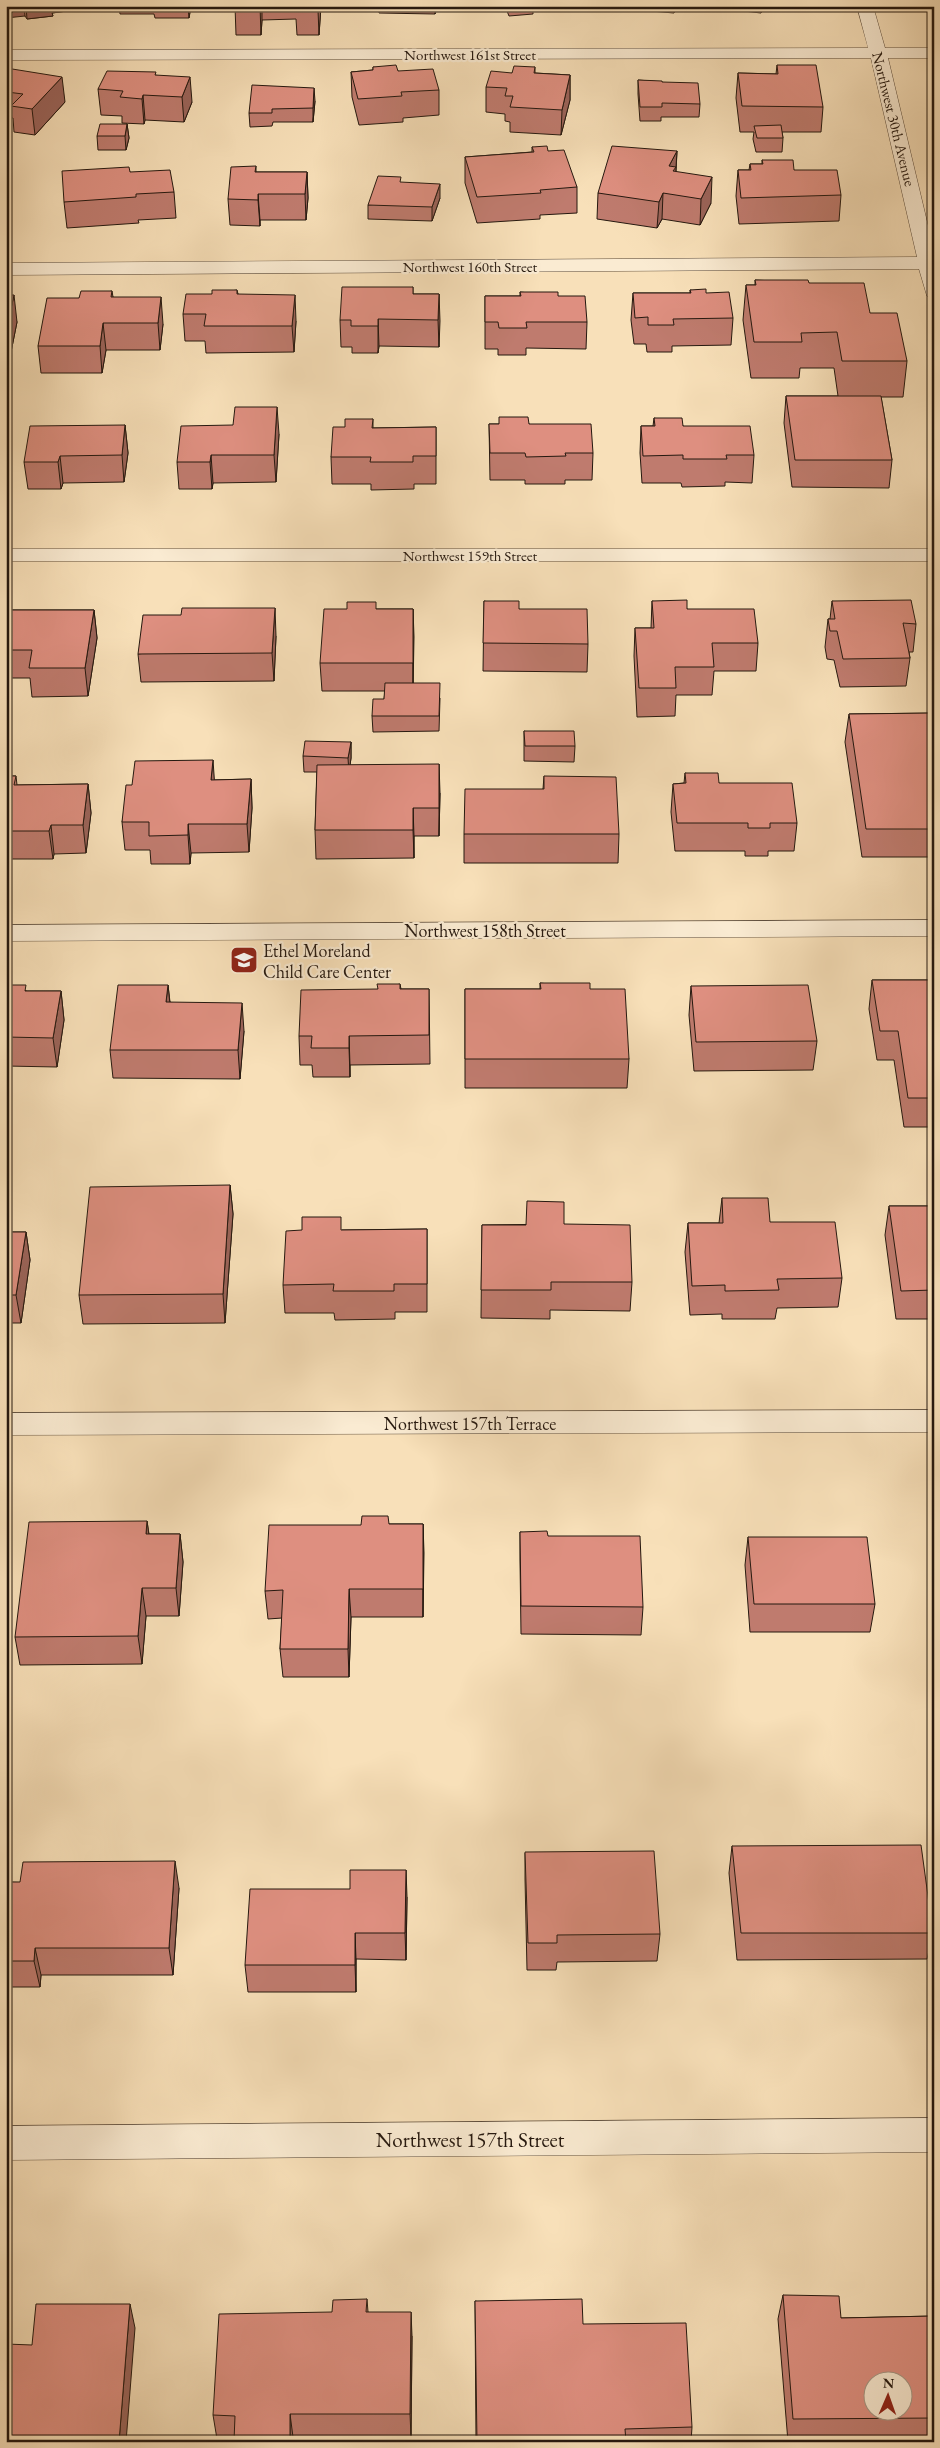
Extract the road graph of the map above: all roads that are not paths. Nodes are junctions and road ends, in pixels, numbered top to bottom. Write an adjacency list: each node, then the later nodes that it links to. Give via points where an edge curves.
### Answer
1 (865, 6): 2 (street, Northwest 30th Avenue)
2 (878, 53): 3 (street, Northwest 161st Street); 4 (street, Northwest 161st Street); 5 (street, Northwest 30th Avenue)
3 (934, 53)
4 (6, 55)
5 (931, 263): 6 (street, Northwest 160th Street); 7 (street, Northwest 30th Avenue)
6 (6, 269)
7 (934, 292)
8 (6, 555): 9 (street, Northwest 159th Street)
9 (934, 555)
10 (934, 928): 11 (street, Northwest 158th Street)
11 (6, 933)
12 (934, 1421): 13 (street, Northwest 157th Terrace)
13 (6, 1424)
14 (934, 2135): 15 (street, Northwest 157th Street)
15 (6, 2143)

